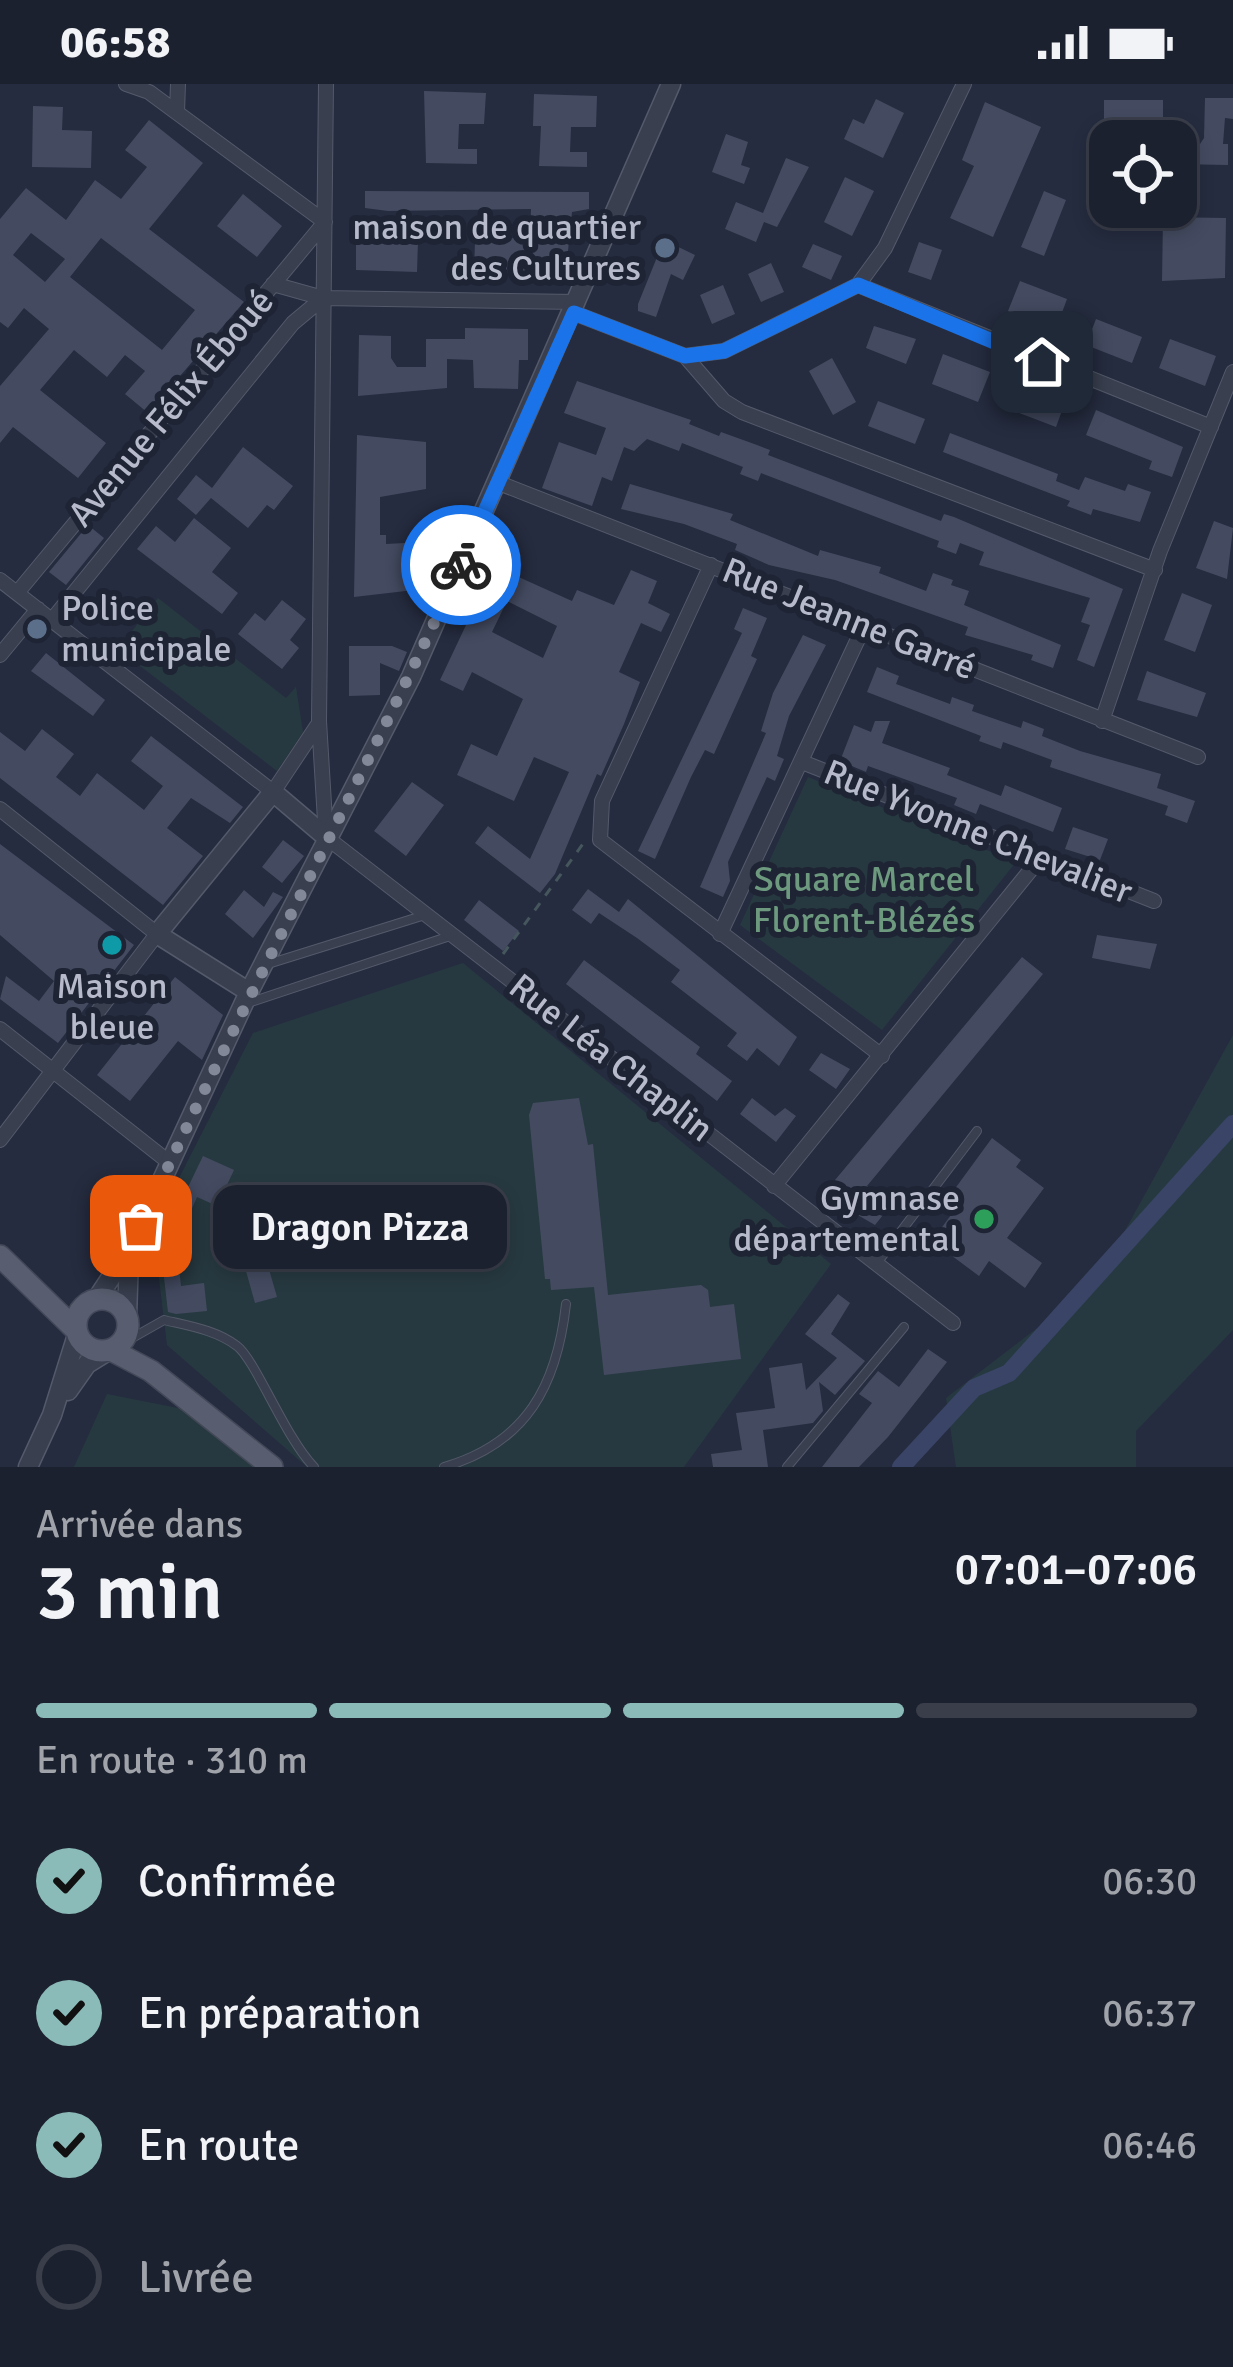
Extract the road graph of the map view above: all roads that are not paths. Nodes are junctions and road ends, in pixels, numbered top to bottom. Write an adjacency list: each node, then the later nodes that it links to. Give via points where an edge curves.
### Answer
1 (126, 84): 6 (street)
2 (178, 84): 6 (street)
3 (326, 84): 7 (street)
4 (671, 84): 11 (street)
5 (964, 84): 9 (street, via 885,248)
6 (177, 112): 7 (street)
7 (325, 223): 8 (street, Avenue Félix Éboué); 10 (street)
8 (273, 284): 10 (street); 19 (street, Avenue Félix Éboué)
9 (858, 285): 12 (street, via 724,351); 14 (street)
10 (323, 298): 11 (street); 21 (street, Avenue Félix Éboué, via 293,323); 25 (street)
11 (575, 307): 12 (street); 15 (street)
12 (685, 356): 17 (street, via 742,412)
13 (1233, 372): 14 (street)
14 (1210, 427): 17 (street)
15 (499, 483): 16 (street, Rue Jeanne Garré); 30 (street, via 411,677)
16 (711, 565): 22 (street, Rue Jeanne Garré); 35 (street, via 597,825 605,847)
17 (1155, 570): 24 (street)
18 (0, 580): 19 (street)
19 (17, 593): 20 (street)
20 (38, 609): 21 (street); 23 (street)
21 (52, 620): 28 (street)
22 (865, 624): 24 (street, Rue Jeanne Garré); 27 (street, Rue Yvonne Chevalier)
23 (0, 655)
24 (1102, 721): 26 (street, Rue Jeanne Garré)
25 (319, 722): 28 (street); 30 (street)
26 (1198, 757)
27 (802, 762): 31 (street, Rue Yvonne Chevalier); 35 (street, Rue Yvonne Chevalier)
28 (273, 792): 30 (street); 34 (street)
29 (0, 809): 34 (street)
30 (326, 837): 33 (street, Rue Léa Chaplin); 37 (street)
31 (1042, 856): 32 (street, Rue Yvonne Chevalier); 40 (street)
32 (1154, 901)
33 (424, 915): 36 (street, Rue Léa Chaplin); 37 (lane)
34 (157, 934): 38 (street); 41 (street)
35 (720, 934): 40 (street)
36 (452, 935): 38 (lane); 45 (street, Rue Léa Chaplin)
37 (261, 967): 38 (street)
38 (246, 998): 44 (street)
39 (0, 1029): 41 (street)
40 (882, 1056): 45 (street)
41 (53, 1071): 43 (street); 44 (street)
42 (977, 1131): 48 (lane)
43 (0, 1140)
44 (170, 1162): 46 (street)
45 (774, 1186): 48 (street, Rue Léa Chaplin)
46 (131, 1247): 50 (street); 53 (street)
47 (0, 1256): 49 (main road)
48 (876, 1264): 52 (street, Rue Léa Chaplin)
49 (37, 1287): 50 (main road); 55 (main road)
50 (94, 1301): 53 (main road, via 115,1303); 55 (main road, via 81,1310)
51 (566, 1304): 62 (lane, via 555,1372 526,1420 498,1445)
52 (953, 1323)
53 (129, 1326): 56 (main road); 57 (main road); 61 (lane, via 164,1320 242,1349)
54 (904, 1327): 63 (lane)
55 (76, 1332): 56 (main road, via 90,1348); 58 (street)
56 (110, 1350): 57 (main road); 58 (street, via 81,1372)
57 (182, 1393): 60 (main road)
58 (52, 1415): 59 (street)
59 (28, 1467)
60 (272, 1467)
61 (314, 1467)
62 (444, 1467)
63 (787, 1467)

